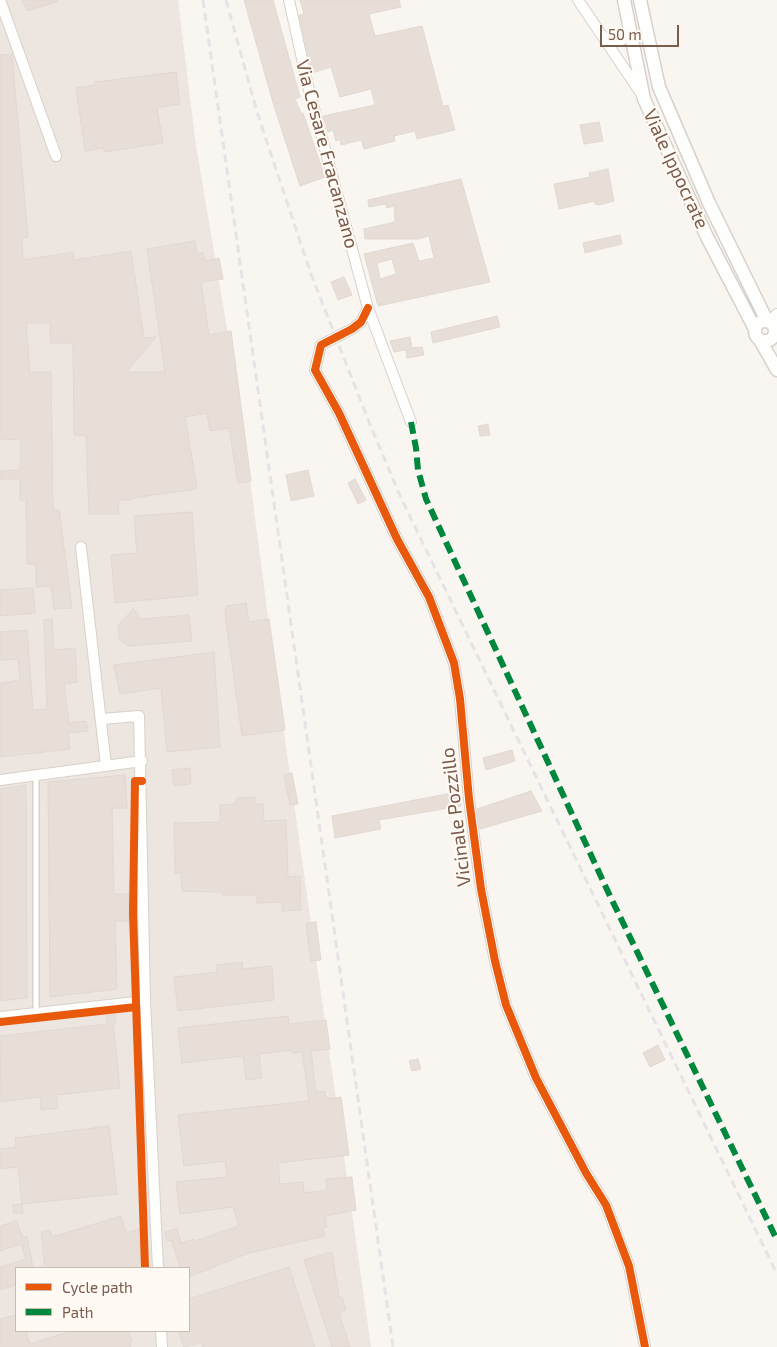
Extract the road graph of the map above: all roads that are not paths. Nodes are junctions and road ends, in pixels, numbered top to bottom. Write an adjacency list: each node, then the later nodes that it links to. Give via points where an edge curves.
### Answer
1 (0, 0): 9 (street)
2 (289, 0): 10 (street, Via Cesare Fracanzano, via 308,86)
3 (578, 0): 7 (street)
4 (624, 0): 6 (street, Viale Ippocrate)
5 (640, 0): 11 (street, Viale Ippocrate, via 659,87 709,203)
6 (631, 30): 7 (street, via 620,40); 8 (street, Viale Ippocrate)
7 (603, 37): 8 (street)
8 (644, 99): 12 (street, Viale Ippocrate)
9 (56, 156)
10 (368, 308): 14 (street, Via Cesare Fracanzano); 27 (street, Vicinale Pozzillo, via 361,322 352,330 320,346 315,370 339,413 397,539 429,597 454,663 481,889 506,1005 536,1078 606,1205 629,1266)
11 (774, 328): 12 (street, via 769,340); 12 (street, via 761,321)
12 (757, 334): 13 (street, Viale Ippocrate)
13 (777, 370)
14 (411, 422)
15 (81, 547): 16 (street)
16 (101, 719): 17 (street, via 139,716); 18 (street)
17 (142, 761): 18 (street); 21 (street)
18 (106, 766): 19 (street)
19 (36, 775): 20 (street); 22 (lane)
20 (0, 780)
21 (145, 1000): 22 (street); 24 (street)
22 (36, 1012): 23 (street)
23 (0, 1017)
24 (158, 1267)
25 (161, 1332): 26 (street)
26 (162, 1347)
27 (645, 1347)

